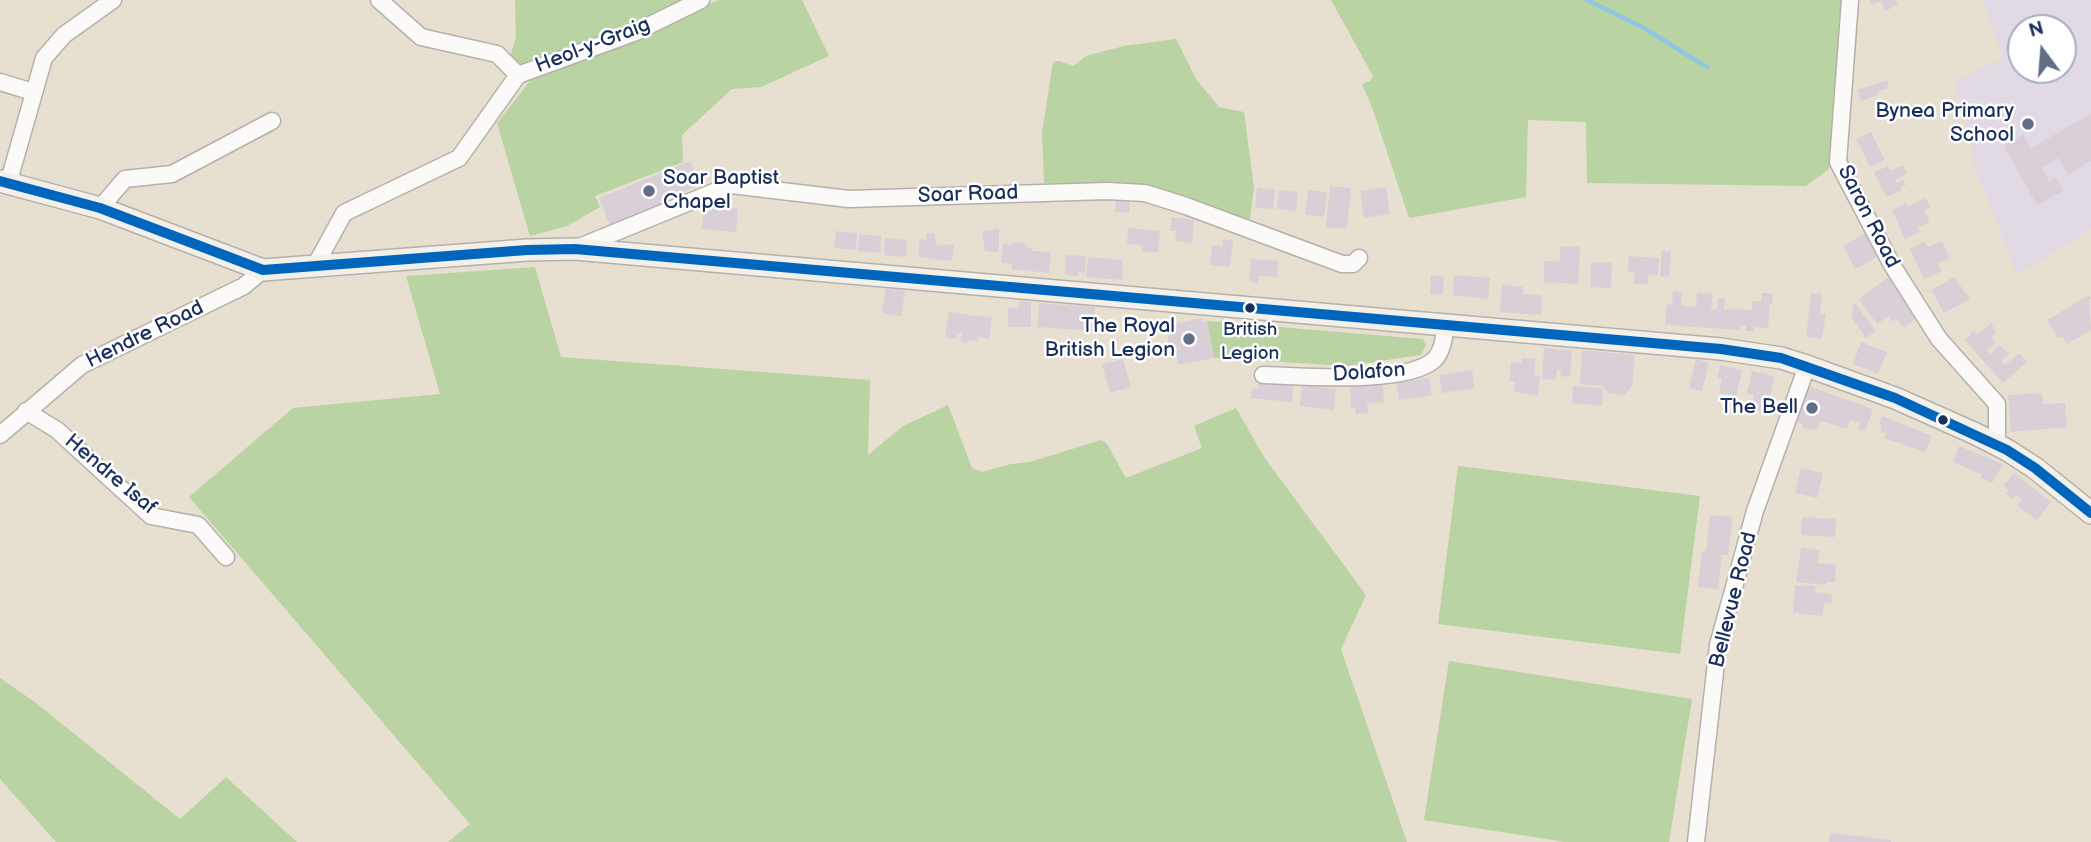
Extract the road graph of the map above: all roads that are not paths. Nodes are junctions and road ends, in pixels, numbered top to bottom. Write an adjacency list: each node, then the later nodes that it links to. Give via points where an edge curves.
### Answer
1 (113, 0): 7 (street, via 64,35 44,58)
2 (379, 0): 5 (street, via 421,37 497,54)
3 (701, 0): 5 (street, Heol-y-Graig, via 636,32)
4 (1850, 0): 20 (street, Saron Road, via 1838,162 1892,265 1939,339 1997,404)
5 (518, 75): 13 (street, Heol-y-Graig, via 459,158 344,213)
6 (0, 82): 7 (street)
7 (33, 92): 9 (street)
8 (272, 121): 10 (street, via 172,174 125,179)
9 (4, 183): 10 (main road)
10 (100, 208): 14 (main road)
11 (575, 249): 12 (street, Soar Road, via 731,185 849,199 1145,193 1342,264 1353,264); 13 (main road); 15 (main road)
12 (1359, 258)
13 (315, 266): 14 (main road)
14 (262, 270): 18 (street, Hendre Road, via 244,286 82,365)
15 (1446, 325): 16 (main road, via 1721,349); 17 (street, Dolafon, via 1435,359 1420,369 1351,376)
16 (1807, 366): 20 (main road, via 1895,398); 23 (street, Bellevue Road, via 1755,512 1718,645)
17 (1263, 375)
18 (26, 411): 19 (street, Hendre Road); 22 (street, Hendre Isaf, via 57,430 151,516 198,525)
19 (0, 435)
20 (1997, 445): 21 (main road, via 2035,468)
21 (2091, 513)
22 (226, 557)
23 (1696, 842)

